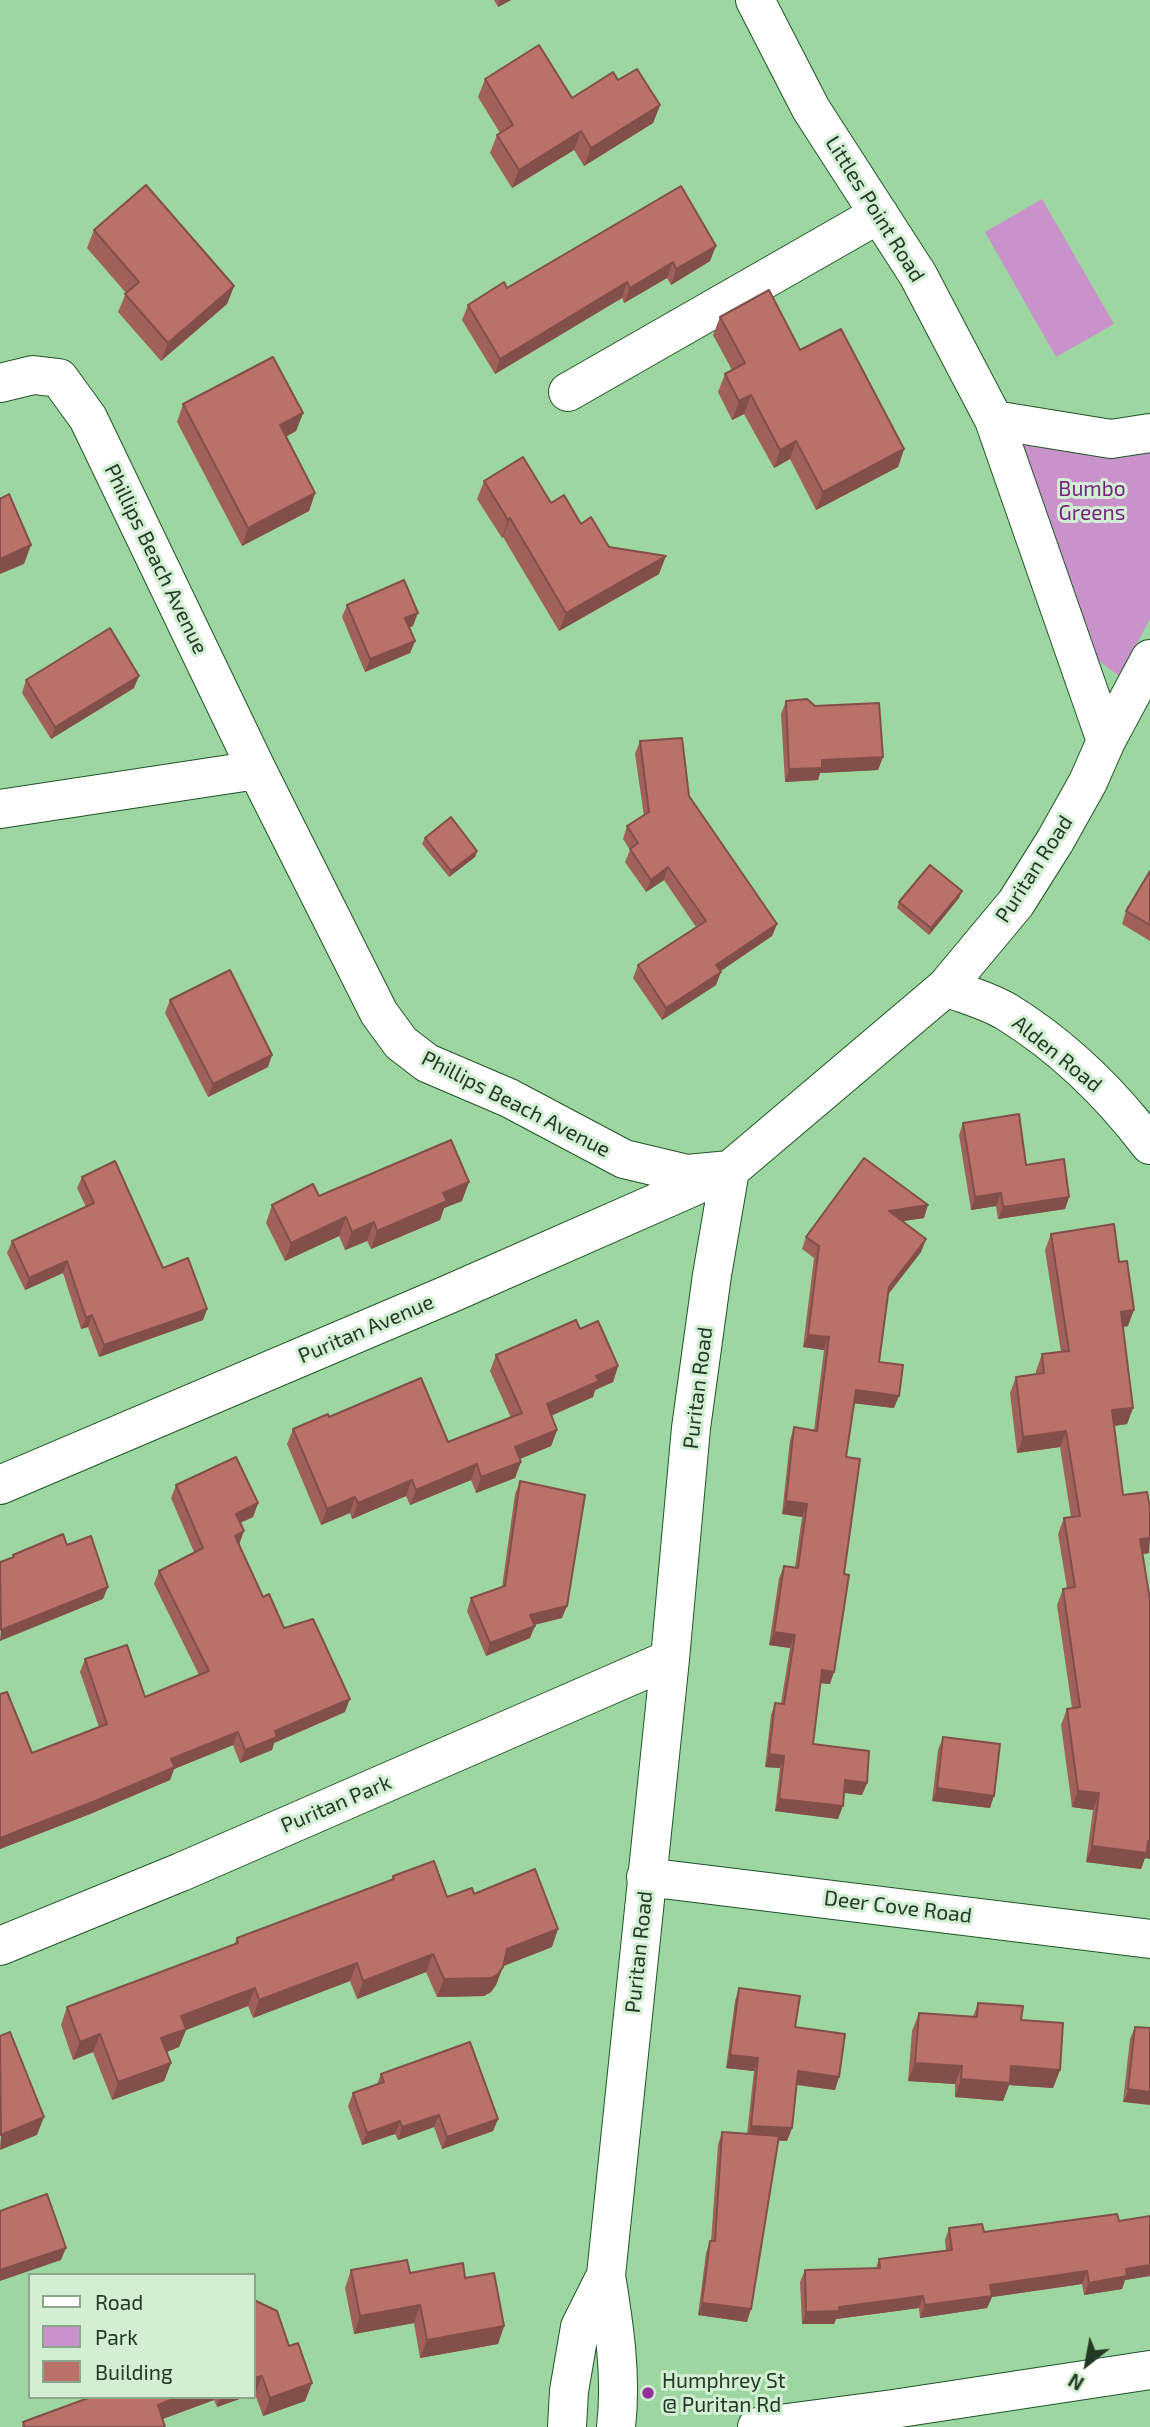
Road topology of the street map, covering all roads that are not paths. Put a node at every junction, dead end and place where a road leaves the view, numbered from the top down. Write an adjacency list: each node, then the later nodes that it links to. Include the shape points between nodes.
1 (755, 0): 2 (street, Littles Point Road, via 811,109)
2 (879, 214): 4 (street); 5 (street, Littles Point Road, via 918,275)
3 (16, 379): 9 (street, Phillips Beach Avenue, via 59,378 88,418)
4 (568, 392)
5 (993, 420): 6 (street, via 1111,439); 8 (street, Littles Point Road)
6 (1150, 433)
7 (1150, 659): 8 (street, Puritan Road)
8 (1106, 741): 11 (street, Puritan Road, via 1082,794 1016,903)
9 (257, 770): 10 (street); 13 (street, Phillips Beach Avenue, via 379,1013 401,1043 427,1063 509,1098 624,1158 687,1174)
10 (0, 808)
11 (946, 988): 12 (street, Alden Road, via 1005,1011 1059,1052 1121,1108); 13 (street, Puritan Road)
12 (1150, 1145)
13 (730, 1170): 14 (street, Puritan Avenue); 15 (street, Puritan Road, via 691,1428)
14 (0, 1485)
15 (670, 1660): 16 (street, Puritan Road); 18 (street, Puritan Park)
16 (646, 1877): 17 (street, Deer Cove Road); 19 (street, Puritan Road)
17 (1150, 1939)
18 (0, 1946)
19 (607, 2275): 22 (street, Puritan Road, via 580,2327); 23 (street, Puritan Road, via 619,2399)
20 (1150, 2370): 21 (street)
21 (896, 2418): 24 (street)
22 (567, 2427)
23 (616, 2427)
24 (757, 2427)

